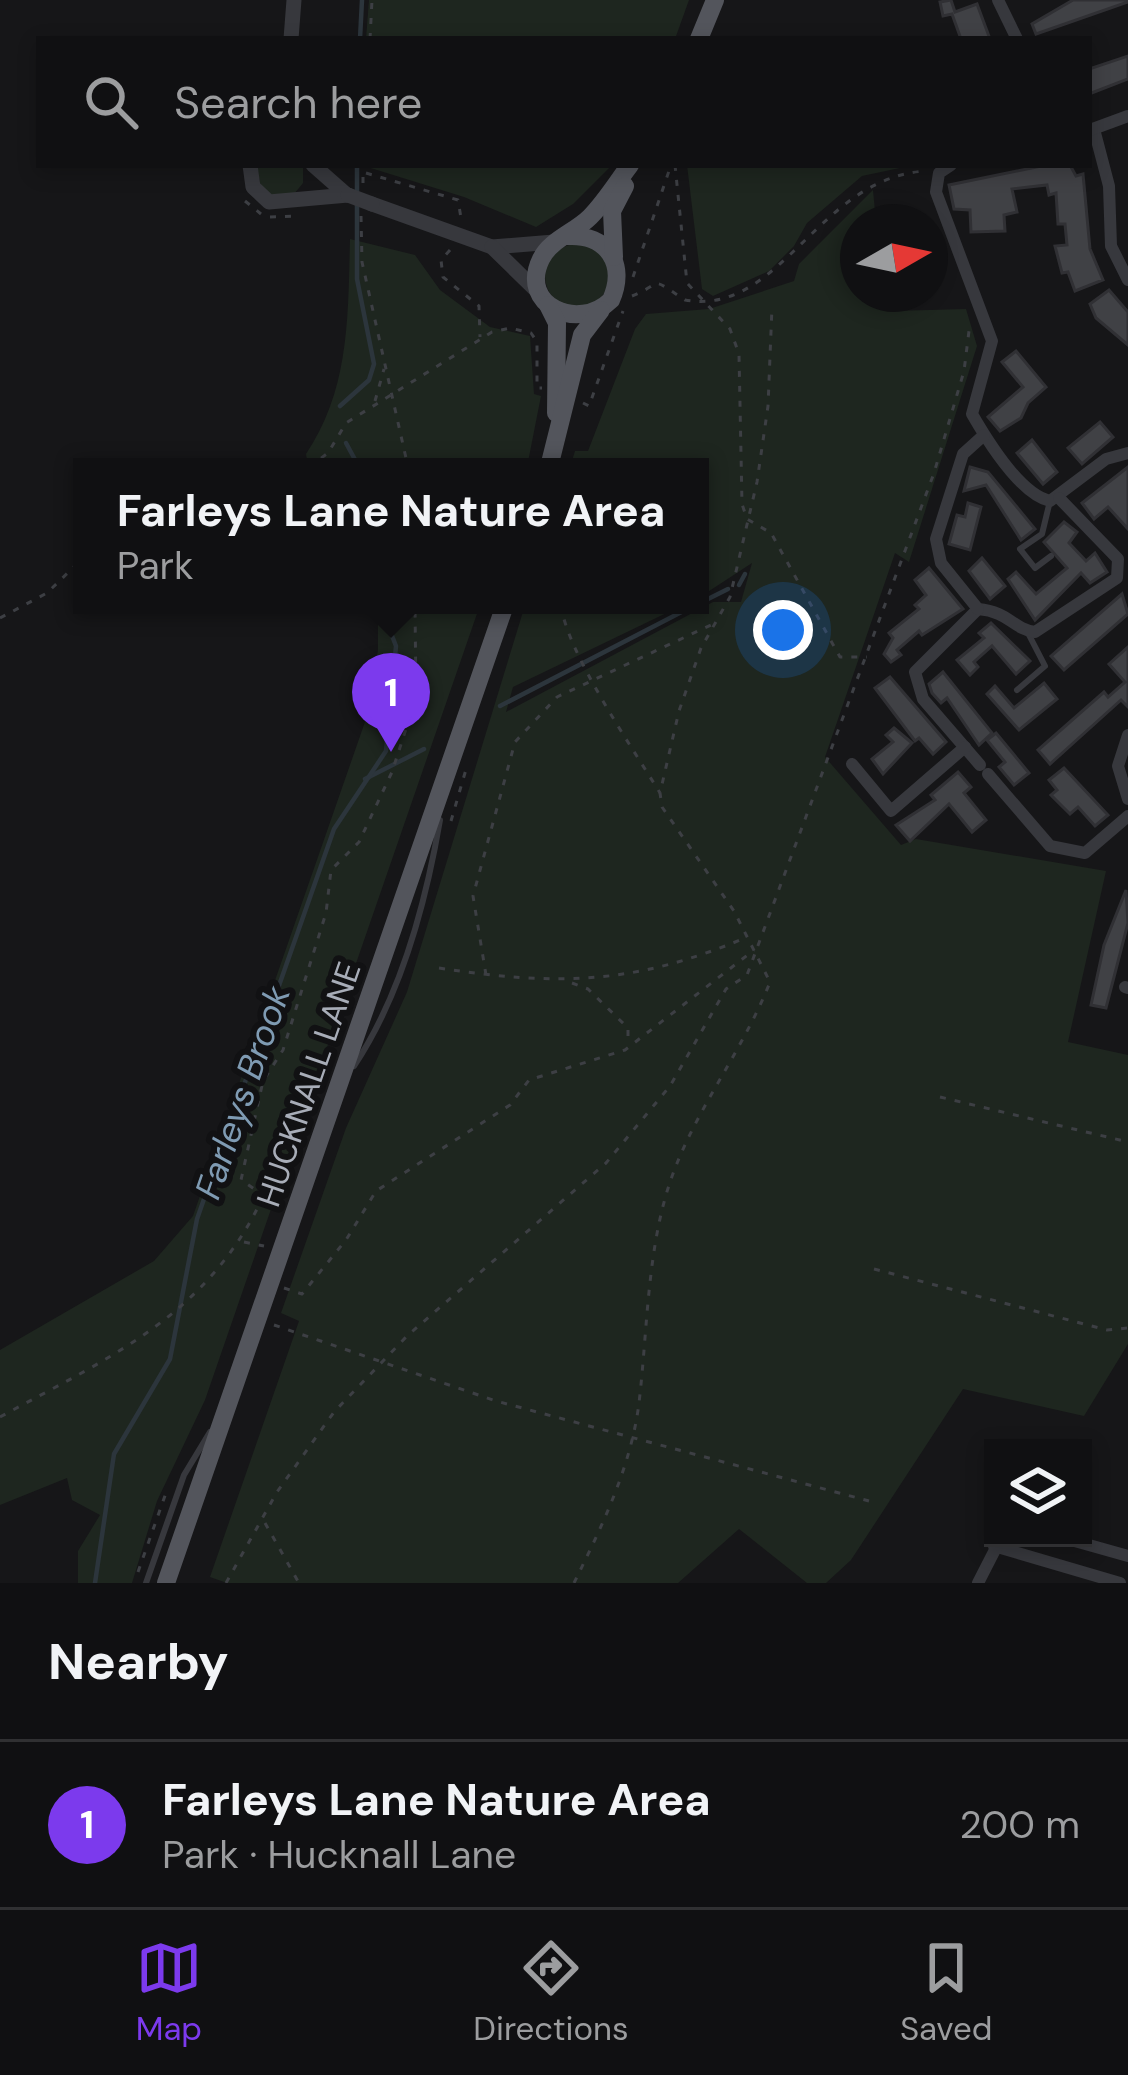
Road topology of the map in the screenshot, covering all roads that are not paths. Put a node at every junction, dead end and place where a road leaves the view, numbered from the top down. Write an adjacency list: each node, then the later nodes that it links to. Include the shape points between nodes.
1 (294, 0): 4 (street)
2 (715, 0): 5 (main road)
3 (998, 0): 6 (street)
4 (291, 36)
5 (700, 36)
6 (1016, 36)
7 (1128, 116): 8 (street)
8 (1092, 129): 20 (street, via 1109,186 1111,246)
9 (250, 168): 16 (street, via 253,187 269,202)
10 (313, 168): 16 (street)
11 (316, 168): 15 (street)
12 (630, 168): 17 (main road)
13 (631, 168): 19 (main road, via 612,211)
14 (945, 169): 24 (street, via 936,192 992,341 972,414)
15 (347, 195): 16 (street); 18 (street, bridge)
16 (300, 199)
17 (561, 239): 18 (street); 19 (main road, via 595,239); 21 (main road, via 538,266)
18 (492, 247): 21 (street)
19 (614, 258): 22 (main road, via 617,286)
20 (1128, 280)
21 (544, 299): 22 (main road, via 573,317); 23 (main road, via 556,323)
22 (601, 310): 23 (main road, via 582,334)
23 (556, 424): 26 (main road)
24 (984, 435): 27 (street, via 1034,494); 30 (street, via 963,454 936,539 941,562)
25 (1128, 453): 27 (street, via 1106,459)
26 (550, 458)
27 (1055, 500): 28 (lane, via 1042,534 1020,549 1035,568); 29 (street)
28 (1051, 556)
29 (1124, 568): 32 (street, via 1107,587)
30 (978, 609): 32 (street, via 1002,611); 35 (street, via 914,673 918,691)
31 (503, 614): 41 (main road, HUCKNALL LANE)
32 (1028, 631): 33 (lane, via 1046,666)
33 (1017, 689)
34 (1128, 735): 39 (street, via 1118,766)
35 (964, 747): 36 (street, via 891,811); 37 (street)
36 (851, 764)
37 (998, 786): 38 (street); 40 (street, via 1049,846 1085,853)
38 (986, 797)
39 (1128, 800)
40 (1128, 816)
41 (231, 1398): 47 (lane, via 184,1475); 48 (main road, HUCKNALL LANE)
42 (1126, 1537): 46 (street)
43 (1092, 1546): 46 (street)
44 (995, 1547): 49 (street)
45 (1012, 1547): 50 (street)
46 (1124, 1555)
47 (146, 1583)
48 (166, 1583)
49 (978, 1583)
50 (1120, 1583)

